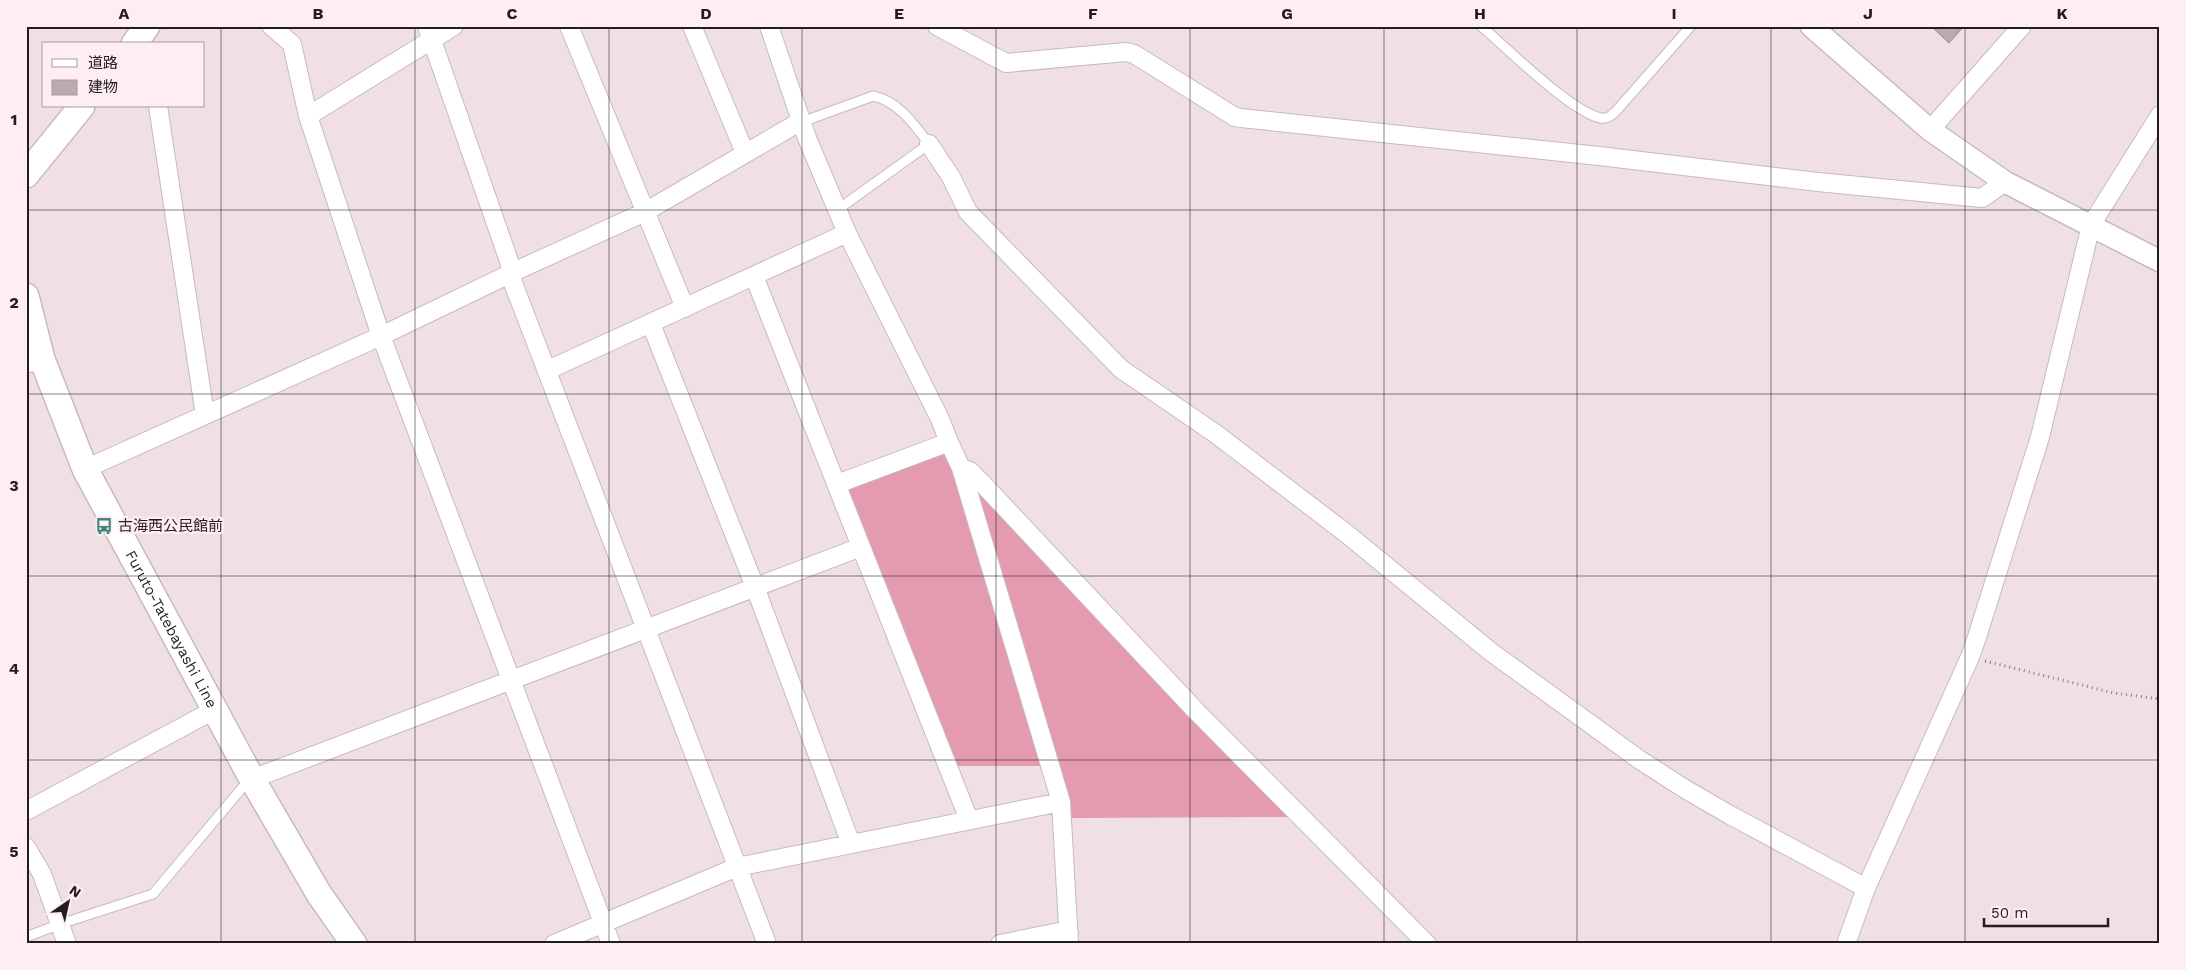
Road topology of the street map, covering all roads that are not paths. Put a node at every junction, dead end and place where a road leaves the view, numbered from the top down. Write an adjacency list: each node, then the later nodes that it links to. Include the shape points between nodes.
1 (147, 26): 13 (main road)
2 (271, 26): 17 (street, via 292,44)
3 (454, 26): 12 (street)
4 (569, 26): 25 (street)
5 (692, 26): 21 (street)
6 (769, 26): 18 (street)
7 (937, 26): 23 (street, via 1006,63 1126,52 1134,54 1241,118 1982,198)
8 (1481, 26): 9 (lane, via 1576,107 1602,118 1617,110)
9 (1691, 26)
10 (1811, 26): 19 (street)
11 (2022, 26): 19 (street)
12 (429, 33): 17 (street); 29 (street)
13 (135, 42)
14 (80, 108): 22 (main road)
15 (158, 108): 37 (street)
16 (2160, 115): 26 (street)
17 (308, 116): 34 (street)
18 (800, 120): 20 (lane, via 873,96 879,97 906,115); 21 (street); 24 (street)
19 (1930, 130): 23 (street)
20 (928, 144): 24 (lane); 54 (street, via 951,176 968,212 1121,369 1216,434 1378,559 1491,652 1640,760 1730,815)
21 (745, 153): 25 (street)
22 (26, 175)
23 (2005, 182): 26 (street)
24 (837, 208): 27 (street)
25 (645, 212): 29 (street); 32 (street)
26 (2091, 225): 28 (street); 54 (street, via 2040,437 1970,657)
27 (847, 233): 30 (street); 38 (street)
28 (2160, 261)
29 (511, 274): 34 (street); 36 (street)
30 (754, 276): 32 (street); 41 (street)
31 (26, 296): 35 (main road, Furuto-Tatebayashi Line)
32 (685, 308): 33 (street)
33 (651, 324): 36 (street); 43 (street)
34 (382, 336): 37 (street); 45 (street)
35 (34, 361): 40 (main road, Furuto-Tatebayashi Line)
36 (548, 370): 44 (street)
37 (205, 415): 40 (street)
38 (949, 442): 39 (street); 41 (street)
39 (962, 468): 48 (street); 65 (street, via 981,482 1196,711)
40 (85, 470): 46 (main road, Furuto-Tatebayashi Line)
41 (837, 484): 42 (street)
42 (861, 547): 43 (street); 50 (street)
43 (755, 587): 44 (street); 51 (street)
44 (645, 629): 45 (street); 53 (street)
45 (512, 680): 47 (street); 55 (street)
46 (214, 710): 47 (main road, Furuto-Tatebayashi Line); 49 (street)
47 (252, 779): 56 (lane, via 153,894); 60 (main road, Furuto-Tatebayashi Line, via 319,894)
48 (1061, 802): 50 (street); 58 (street)
49 (26, 811)
50 (969, 820): 51 (street)
51 (851, 844): 53 (street)
52 (26, 847): 56 (street, via 42,874)
53 (738, 867): 55 (street); 63 (street)
54 (1866, 888): 66 (street)
55 (603, 922): 61 (street); 62 (street)
56 (60, 924): 57 (lane); 59 (street)
57 (26, 937)
58 (1069, 938): 64 (street, via 1058,932)
59 (67, 944)
60 (354, 944)
61 (554, 944)
62 (611, 944)
63 (767, 944)
64 (1000, 944)
65 (1427, 944)
66 (1846, 944)

